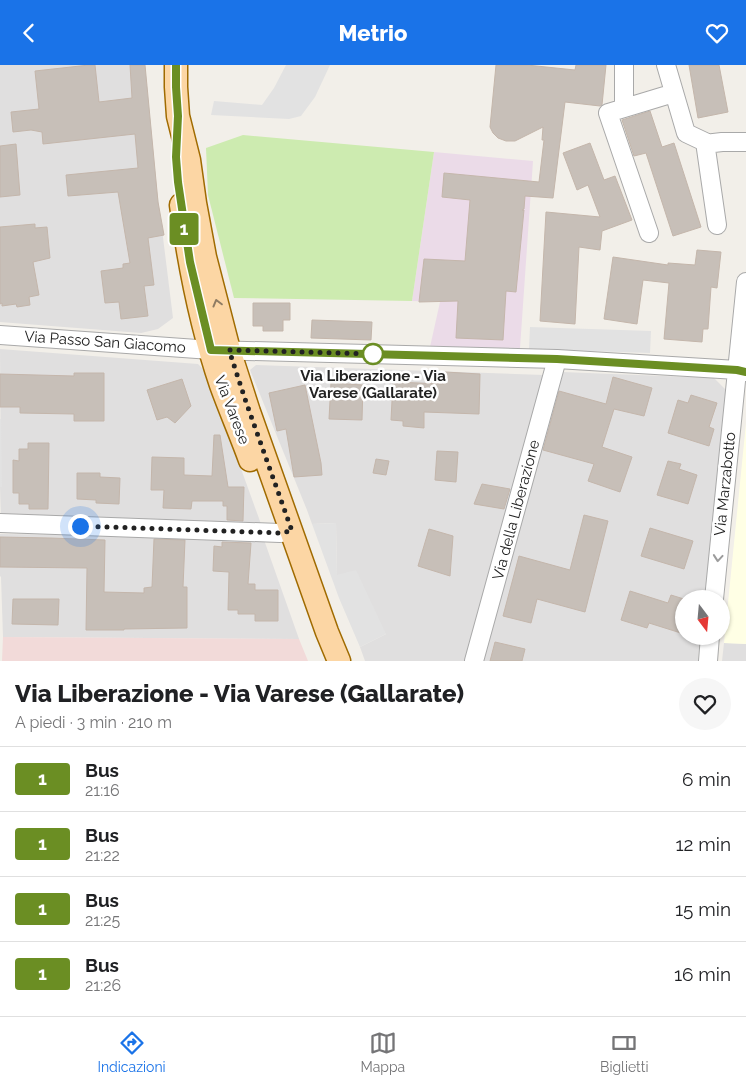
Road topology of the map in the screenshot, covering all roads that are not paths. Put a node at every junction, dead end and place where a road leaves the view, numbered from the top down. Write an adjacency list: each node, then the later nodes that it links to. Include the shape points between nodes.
1 (176, 65): 12 (main road, Via Varese, via 178,116 189,161)
2 (624, 65): 5 (street)
3 (666, 65): 4 (street)
4 (674, 93): 5 (street); 7 (street, via 686,133)
5 (624, 108): 9 (street, via 608,113)
6 (746, 142): 7 (street)
7 (706, 144): 8 (street)
8 (717, 225)
9 (649, 233)
10 (746, 282): 14 (street, Via Marzabotto)
11 (0, 335): 12 (street, Via Passo San Giacomo)
12 (220, 350): 13 (street); 16 (main road, Via Varese, via 244,399)
13 (557, 359): 14 (street); 20 (street, Via della Liberazione)
14 (742, 371): 17 (street, Via Marzabotto, one-way to 17)
15 (0, 523): 16 (street)
16 (286, 532): 19 (main road, Via Varese)
17 (715, 590)
18 (709, 645): 21 (street)
19 (339, 661)
20 (474, 661)
21 (708, 661)

